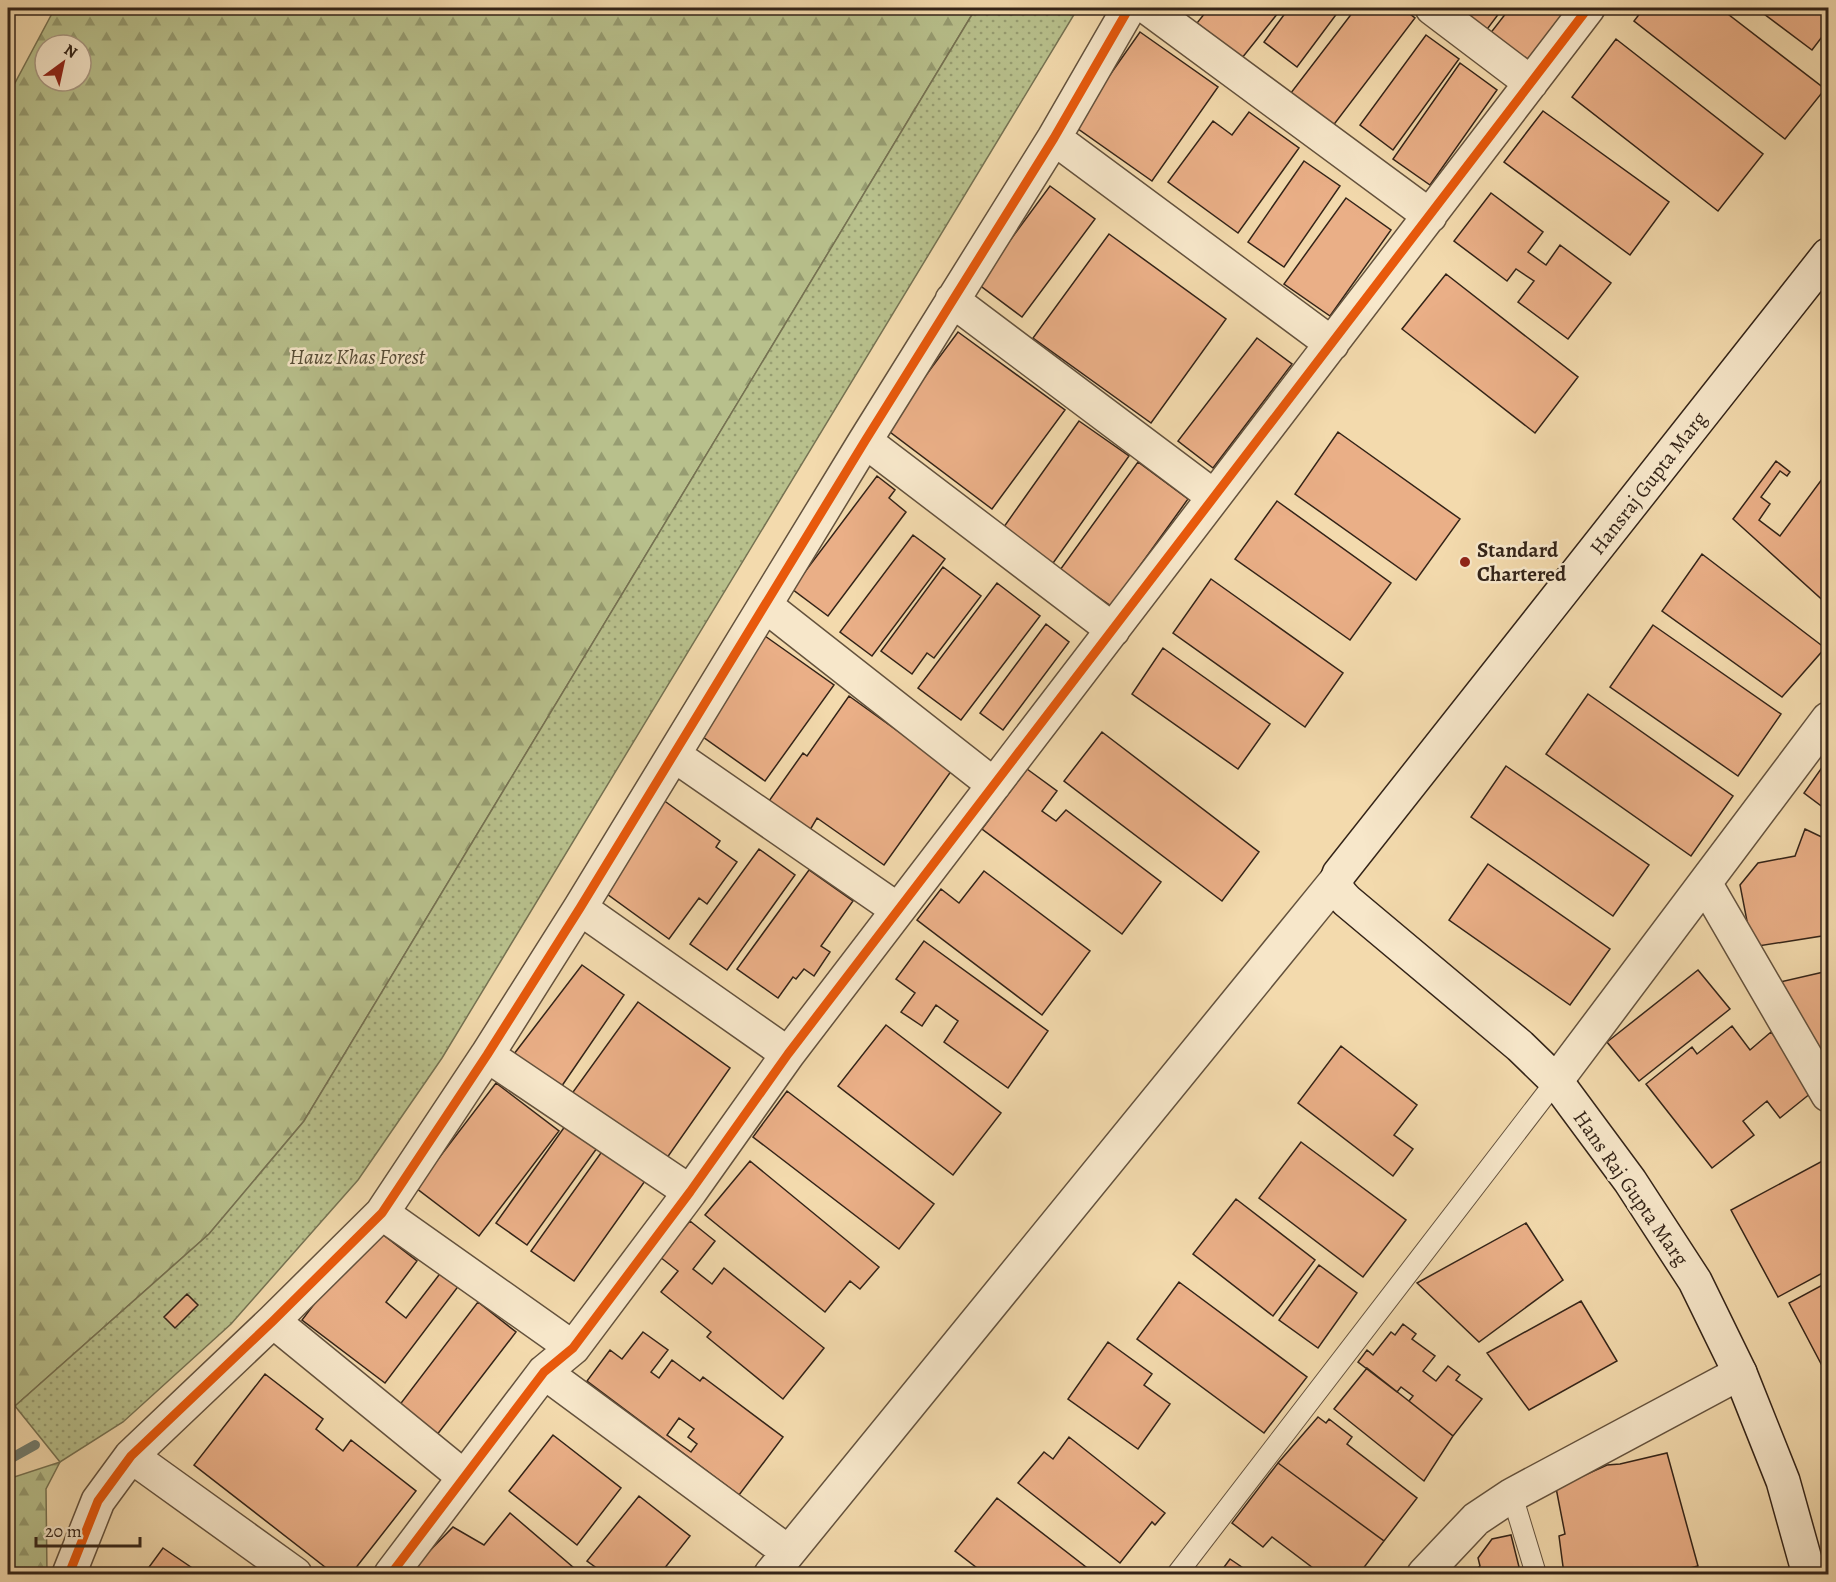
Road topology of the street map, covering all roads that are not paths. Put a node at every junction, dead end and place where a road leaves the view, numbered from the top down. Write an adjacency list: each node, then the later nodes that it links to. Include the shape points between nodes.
1 (1129, 8): 6 (street)
2 (1148, 8): 7 (street)
3 (1432, 8): 5 (street)
4 (1588, 8): 5 (street)
5 (1531, 83): 7 (street)
6 (1054, 138): 9 (street); 10 (street)
7 (1430, 216): 10 (street)
8 (1828, 255): 18 (street, Hansraj Gupta Marg)
9 (952, 300): 11 (street); 12 (street)
10 (1332, 344): 12 (street)
11 (865, 441): 13 (street); 14 (street)
12 (1213, 496): 14 (street)
13 (766, 606): 16 (street); 17 (street)
14 (1113, 630): 17 (street)
15 (1828, 719): 19 (street)
16 (674, 755): 20 (street); 21 (street)
17 (994, 784): 21 (street)
18 (1335, 882): 24 (street, Hans Raj Gupta Marg, via 1347,901 1520,1046); 35 (street, Hansraj Gupta Marg)
19 (1705, 883): 24 (street); 25 (street)
20 (580, 908): 22 (street); 23 (street)
21 (898, 910): 22 (street)
22 (788, 1054): 26 (street)
23 (487, 1055): 26 (street); 27 (street)
24 (1556, 1081): 31 (street, Hans Raj Gupta Marg, via 1630,1181 1695,1281); 39 (lane)
25 (1828, 1095)
26 (690, 1192): 29 (street)
27 (382, 1213): 28 (street); 29 (street)
28 (273, 1321): 32 (street); 33 (street)
29 (573, 1348): 30 (street)
30 (544, 1372): 33 (street); 35 (street)
31 (1740, 1373): 34 (street); 42 (street, Hans Raj Gupta Marg, via 1783,1481)
32 (131, 1456): 36 (street, via 98,1501); 37 (street)
33 (464, 1477): 38 (street)
34 (1512, 1495): 40 (street, via 1476,1519); 41 (lane)
35 (780, 1563)
36 (69, 1575)
37 (295, 1575)
38 (391, 1575)
39 (1177, 1575)
40 (1424, 1575)
41 (1536, 1575)
42 (1809, 1575)

